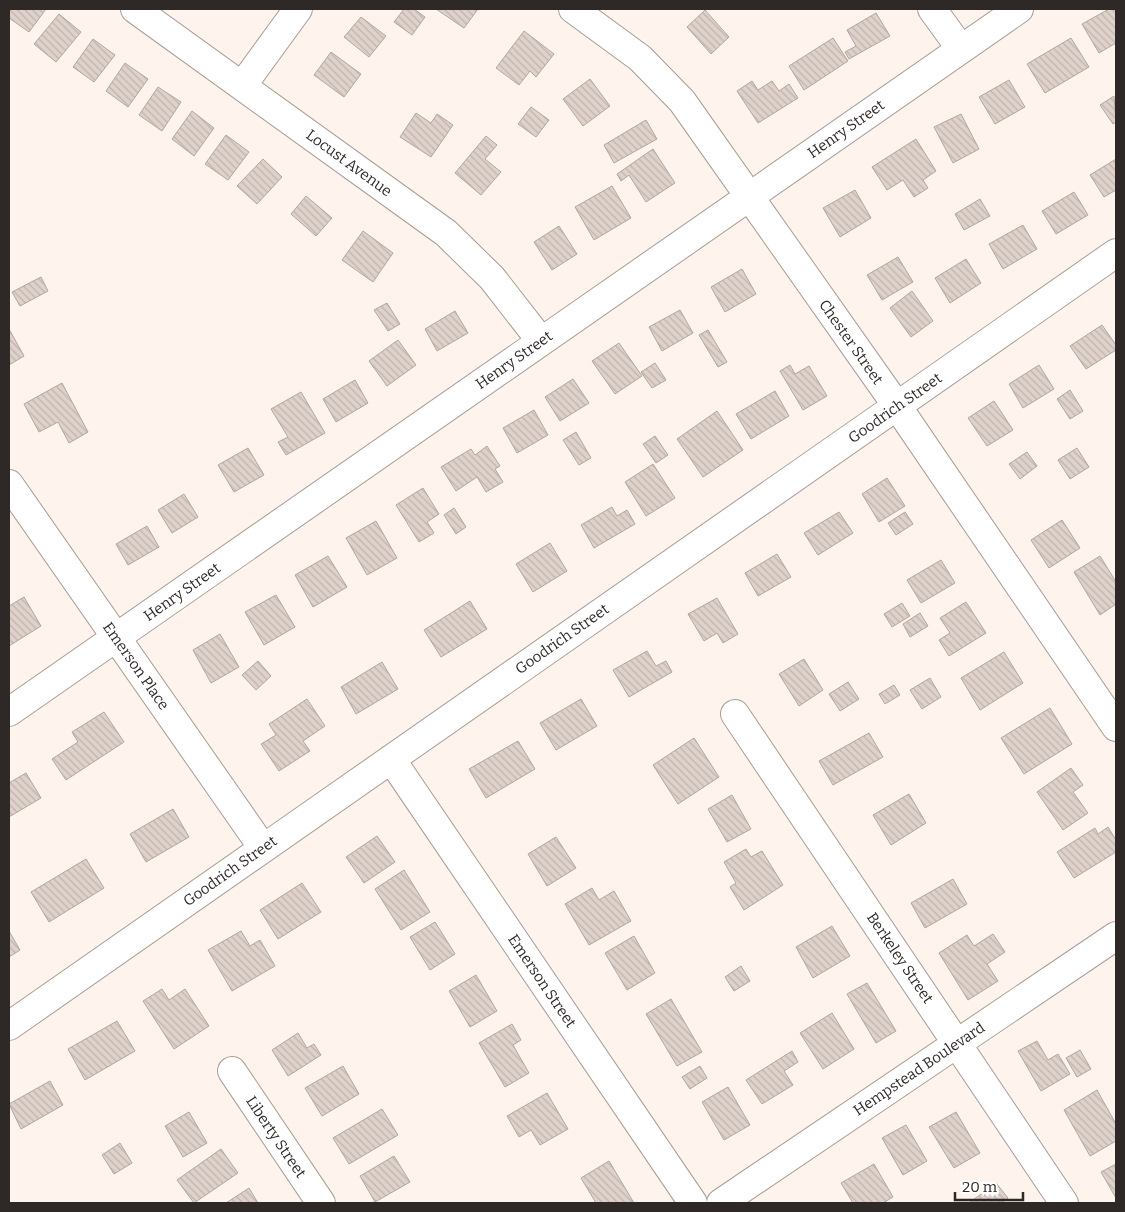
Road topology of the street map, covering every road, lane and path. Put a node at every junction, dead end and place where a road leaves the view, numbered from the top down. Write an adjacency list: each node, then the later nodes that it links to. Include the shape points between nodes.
1 (135, 9): 7 (street, Locust Avenue)
2 (298, 9): 7 (street)
3 (573, 9): 8 (street, Chester Street, via 640,58 682,101)
4 (932, 9): 6 (street)
5 (1019, 9): 6 (street, Henry Street)
6 (960, 49): 8 (street, Henry Street)
7 (242, 86): 10 (street, Locust Avenue, via 446,234 492,278)
8 (749, 196): 10 (street, Henry Street); 11 (street, Chester Street)
9 (1116, 253): 11 (street, Goodrich Street)
10 (541, 341): 13 (street, Henry Street)
11 (897, 406): 16 (street, Chester Street); 17 (street, Goodrich Street)
12 (9, 484): 13 (street, Emerson Place)
13 (117, 638): 14 (street, Henry Street); 18 (street, Emerson Place)
14 (9, 712)
15 (735, 714): 21 (street, Berkeley Street)
16 (1116, 727)
17 (391, 759): 18 (street, Goodrich Street); 24 (street, Emerson Street)
18 (264, 848): 20 (street, Goodrich Street)
19 (1116, 936): 21 (street, Hempstead Boulevard)
20 (9, 1026)
21 (958, 1043): 25 (street, Hempstead Boulevard); 26 (street, Berkeley Street)
22 (232, 1072): 23 (street, Liberty Street)
23 (321, 1203)
24 (693, 1203)
25 (721, 1203)
26 (1064, 1203)

